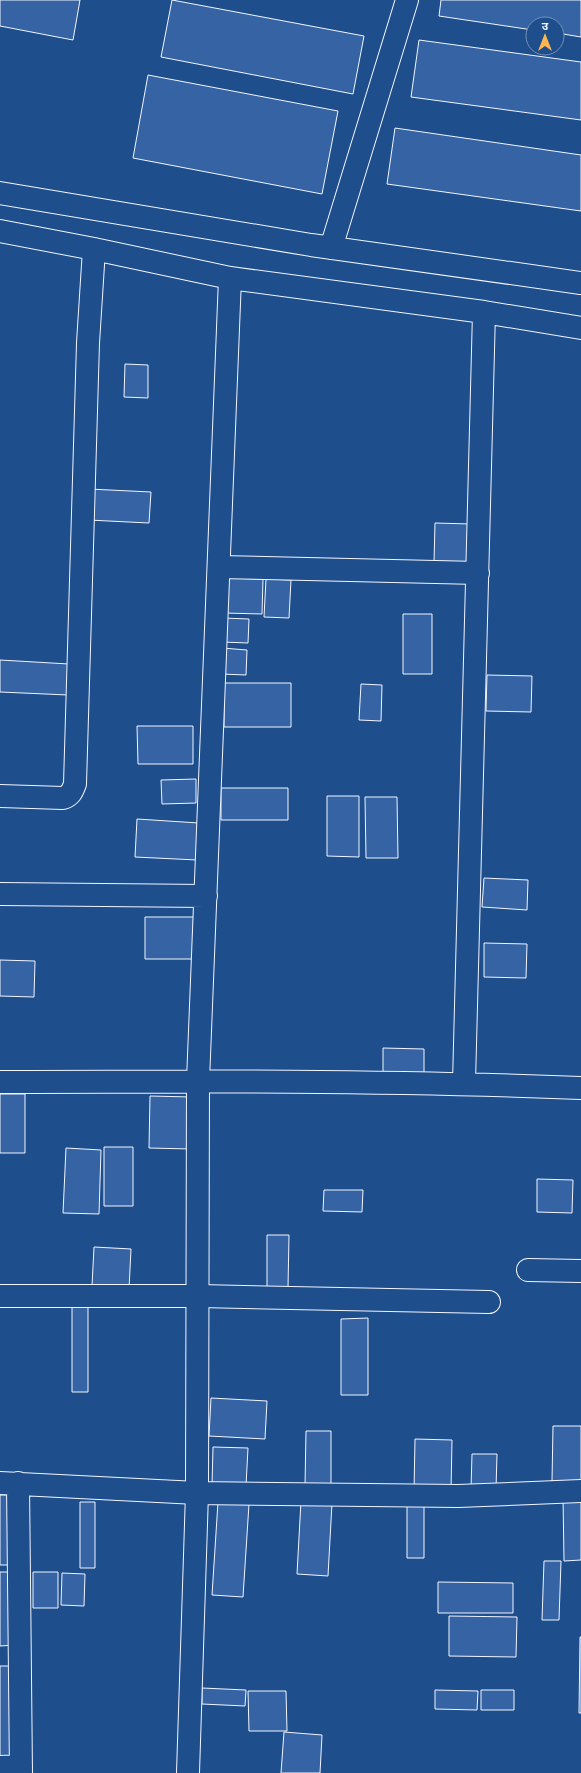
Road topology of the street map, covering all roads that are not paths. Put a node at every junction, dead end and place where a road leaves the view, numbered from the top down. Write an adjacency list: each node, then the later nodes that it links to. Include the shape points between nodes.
1 (407, 0): 4 (street)
2 (0, 193): 4 (street)
3 (0, 231): 5 (street)
4 (331, 248): 7 (street)
5 (94, 249): 6 (street); 12 (street, via 87,351 75,784 72,792 63,798)
6 (230, 278): 8 (street); 10 (street)
7 (581, 283)
8 (484, 312): 9 (street); 11 (street)
9 (581, 328)
10 (218, 567): 11 (street); 14 (street)
11 (478, 572): 17 (street)
12 (0, 796)
13 (0, 894): 14 (street)
14 (206, 896): 15 (street)
15 (198, 1081): 16 (street); 17 (street); 22 (street)
16 (0, 1082)
17 (464, 1083): 18 (street)
18 (581, 1088)
19 (528, 1270): 20 (street)
20 (581, 1271)
21 (0, 1296): 22 (street)
22 (199, 1296): 23 (street); 26 (street)
23 (489, 1302)
24 (9, 1483): 26 (street); 27 (street)
25 (581, 1491): 26 (street, via 458,1496)
26 (197, 1493): 28 (street)
27 (14, 1769)
28 (189, 1773)

